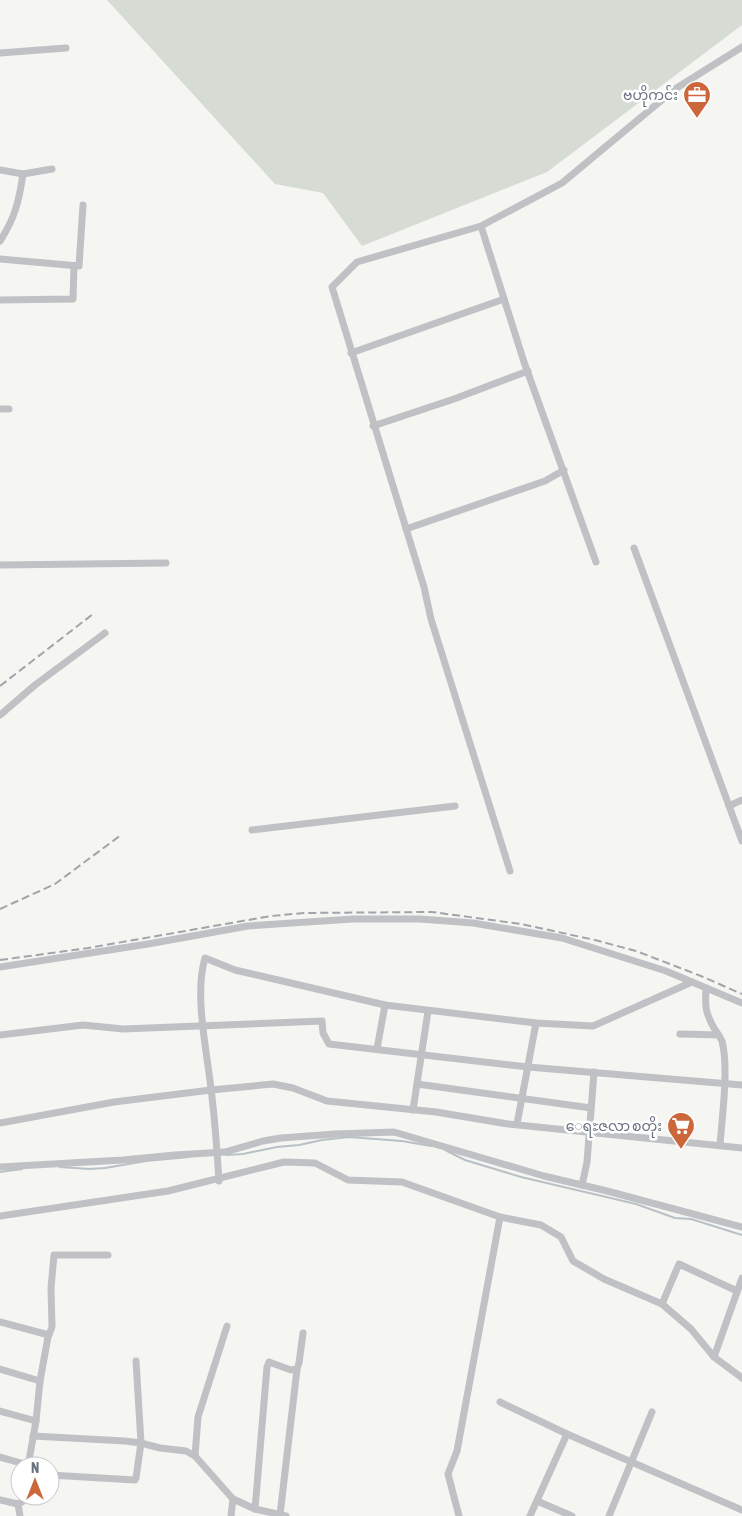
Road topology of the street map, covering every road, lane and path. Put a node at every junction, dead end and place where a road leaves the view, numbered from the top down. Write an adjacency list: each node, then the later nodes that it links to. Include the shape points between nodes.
1 (742, 47): 8 (street, via 675,90 562,182)
2 (66, 48): 3 (street)
3 (0, 53)
4 (52, 169): 6 (street)
5 (0, 170): 6 (street)
6 (23, 174): 9 (street, via 11,224)
7 (83, 205): 11 (street, via 79,266)
8 (481, 226): 12 (street); 14 (street, via 357,262 332,287)
9 (0, 241)
10 (0, 259): 11 (street)
11 (74, 266): 13 (street, via 73,299)
12 (504, 299): 14 (street); 15 (street)
13 (0, 300)
14 (351, 353): 18 (street)
15 (528, 371): 18 (street); 19 (street)
16 (0, 409): 17 (street)
17 (9, 409)
18 (373, 426): 20 (street)
19 (564, 470): 20 (street, via 544,481); 22 (street)
20 (406, 529): 32 (street)
21 (634, 548): 29 (street)
22 (596, 562)
23 (166, 563): 24 (street)
24 (0, 566)
25 (105, 633): 26 (street)
26 (0, 715)
27 (742, 800): 29 (street)
28 (456, 806): 30 (street)
29 (729, 806): 31 (street)
30 (252, 830)
31 (742, 841)
32 (510, 871)
33 (0, 967): 34 (street, via 248,926 353,919 420,919 473,923 562,938 666,970)
34 (692, 982): 35 (street); 39 (street, via 593,1026)
35 (706, 988): 36 (street); 43 (street, via 706,1015)
36 (742, 1004)
37 (385, 1005): 38 (street); 40 (street, via 235,970 205,958); 44 (street)
38 (428, 1010): 39 (street); 45 (street)
39 (536, 1023): 46 (street)
40 (202, 1026): 42 (street, via 123,1029 83,1025); 44 (street, via 322,1021 323,1033 329,1044); 51 (street)
41 (680, 1034): 43 (street)
42 (0, 1035)
43 (718, 1035): 48 (street, via 724,1053)
44 (377, 1049): 45 (street)
45 (422, 1054): 46 (street); 49 (street)
46 (528, 1067): 47 (street); 52 (street)
47 (594, 1072): 48 (street); 53 (street)
48 (724, 1082): 50 (street); 58 (street)
49 (417, 1084): 52 (street); 54 (street)
50 (742, 1085)
51 (212, 1090): 54 (street, via 274,1084 327,1101); 55 (street, via 114,1102); 60 (street)
52 (522, 1098): 53 (street); 56 (street)
53 (591, 1108): 57 (street)
54 (413, 1110): 56 (street)
55 (0, 1123)
56 (517, 1124): 57 (street)
57 (589, 1132): 58 (street); 63 (street)
58 (720, 1145): 59 (street)
59 (742, 1148)
60 (217, 1152): 61 (street); 62 (street); 63 (street, via 281,1138 394,1132)
61 (0, 1167)
62 (219, 1180): 64 (street, via 168,1191); 65 (street, via 284,1162 315,1163 348,1180 402,1182)
63 (582, 1185): 66 (street)
64 (0, 1216)
65 (500, 1217): 70 (street, via 541,1225 561,1237 573,1261 604,1279); 98 (street, via 457,1451 448,1474)
66 (742, 1227)
67 (108, 1255): 74 (street, via 54,1256)
68 (742, 1278): 69 (street)
69 (737, 1290): 70 (street, via 680,1264); 75 (street)
70 (662, 1304): 75 (street, via 691,1329)
71 (0, 1322): 74 (street)
72 (227, 1326): 89 (street, via 198,1417)
73 (303, 1333): 78 (street, via 300,1363)
74 (49, 1335): 80 (street)
75 (714, 1357): 79 (street)
76 (136, 1361): 87 (street)
77 (0, 1369): 80 (street)
78 (296, 1369): 94 (street, via 269,1362 267,1367); 96 (street)
79 (742, 1378)
80 (40, 1381): 84 (street)
81 (500, 1402): 85 (street)
82 (0, 1411): 84 (street)
83 (652, 1412): 90 (street)
84 (36, 1421): 86 (street)
85 (567, 1434): 90 (street); 93 (street)
86 (33, 1436): 87 (street); 88 (street)
87 (141, 1443): 89 (street, via 186,1451); 91 (street, via 135,1480)
88 (30, 1456)
89 (195, 1456): 92 (street)
90 (633, 1462): 95 (street); 101 (street)
91 (60, 1476)
92 (233, 1499): 94 (street); 97 (street)
93 (537, 1501): 99 (street); 100 (street)
94 (255, 1509): 96 (street)
95 (742, 1510)
96 (283, 1515)
97 (232, 1516)
98 (459, 1516)
99 (530, 1516)
100 (572, 1516)
101 (609, 1516)

